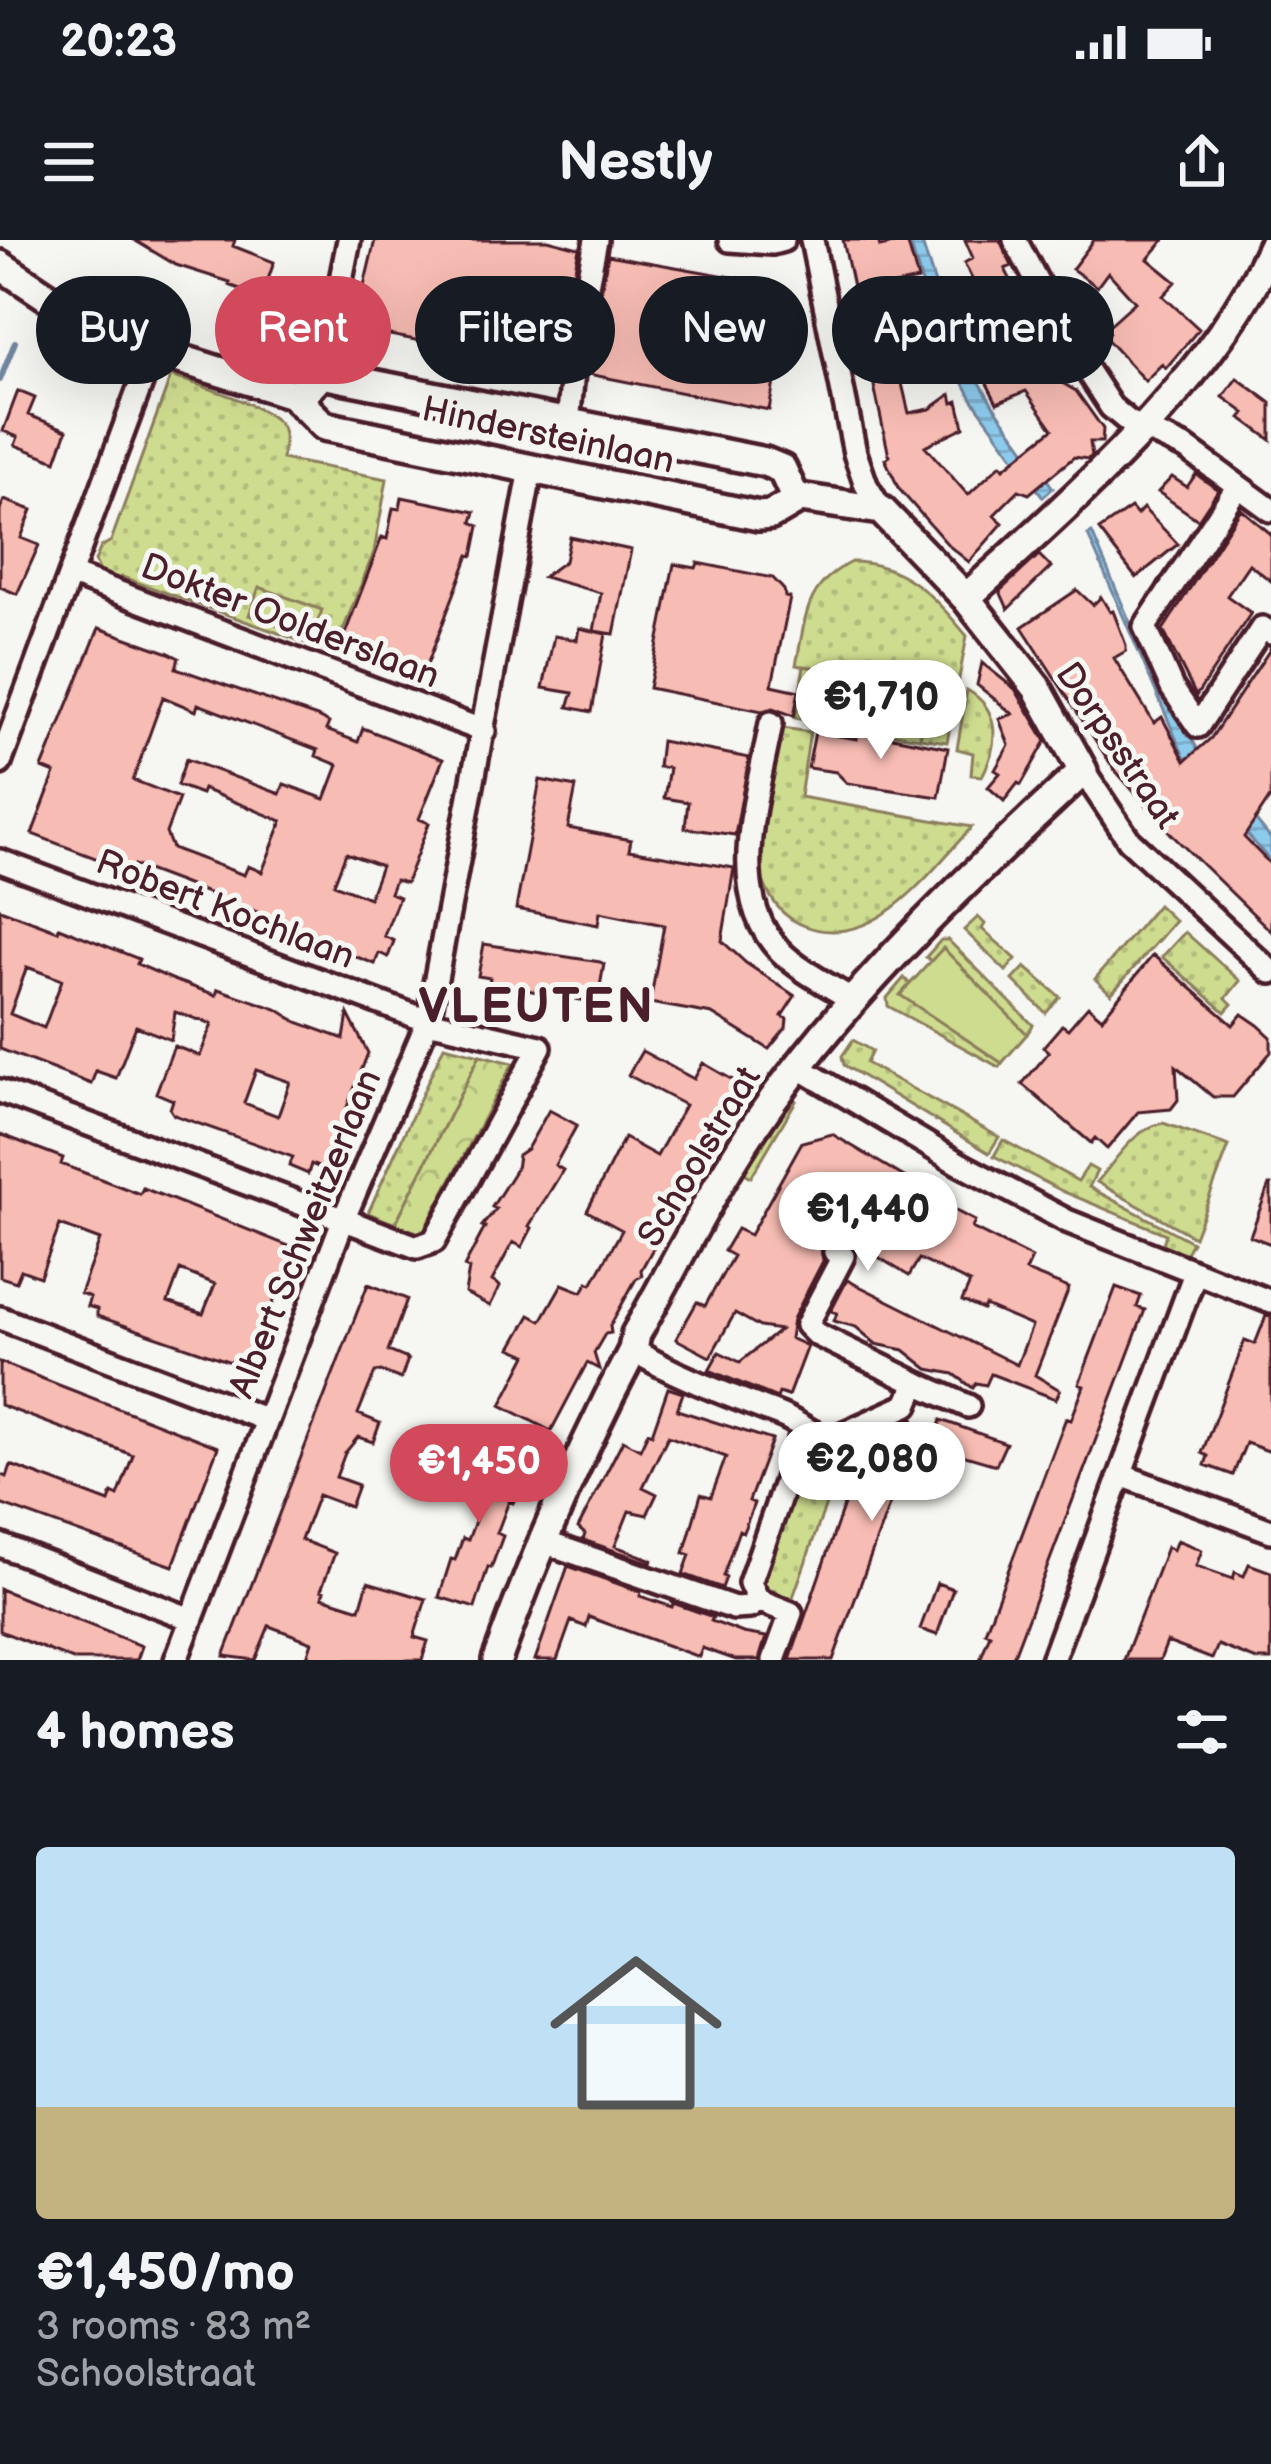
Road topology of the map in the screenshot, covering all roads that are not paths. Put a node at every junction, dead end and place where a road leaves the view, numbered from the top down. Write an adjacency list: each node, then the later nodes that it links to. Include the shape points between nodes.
1 (349, 240): 9 (street)
2 (596, 240): 10 (street)
3 (730, 240): 4 (street)
4 (783, 240)
5 (812, 240): 23 (street, via 855,453)
6 (1015, 240): 19 (street, via 1111,407)
7 (1269, 260): 19 (street, via 1236,316)
8 (0, 265): 11 (street, Hindersteinlaan)
9 (342, 276)
10 (589, 276)
11 (36, 289)
12 (191, 363): 17 (street, Hindersteinlaan)
13 (141, 384): 25 (street)
14 (313, 384): 17 (street)
15 (372, 384): 18 (street, Hindersteinlaan)
16 (572, 384): 18 (street)
17 (292, 394): 20 (street, Hindersteinlaan, via 324,426)
18 (568, 423): 22 (street, Hindersteinlaan, via 776,465)
19 (1144, 426): 21 (street); 26 (street)
20 (531, 469): 22 (street, Hindersteinlaan, via 759,516); 29 (street, Albert Schweitzerlaan)
21 (1238, 486): 24 (street); 27 (street, via 1145,627 1198,726 1262,628)
22 (800, 499): 23 (street, Hindersteinlaan)
23 (881, 510): 26 (street)
24 (1271, 510)
25 (72, 574): 29 (street, Dokter Oolderslaan); 30 (street)
26 (966, 598): 31 (street, Dorpsstraat, via 1037,688)
27 (1271, 633)
28 (771, 723): 34 (street, via 749,850 751,893 780,951)
29 (484, 731): 35 (street, Albert Schweitzerlaan)
30 (0, 763)
31 (1083, 771): 33 (street, Dorpsstraat, via 1129,840); 34 (street, Schoolstraat)
32 (0, 862): 35 (street, Robert Kochlaan)
33 (1271, 972)
34 (851, 999): 36 (street, Schoolstraat)
35 (428, 1021): 38 (street, Albert Schweitzerlaan); 38 (street, Robert Kochlaan, via 540,1047 434,1241 417,1246)
36 (797, 1067): 40 (street, via 1066,1221); 43 (street, Schoolstraat, via 738,1153)
37 (0, 1091): 38 (street)
38 (344, 1218): 46 (street, Albert Schweitzerlaan)
39 (835, 1252): 44 (street, via 843,1256 807,1324)
40 (1195, 1273): 41 (street); 48 (street)
41 (1271, 1302)
42 (0, 1318): 46 (street)
43 (632, 1350): 47 (street); 50 (street, Schoolstraat)
44 (916, 1383): 45 (street); 47 (street, via 907,1405 829,1440)
45 (968, 1406)
46 (267, 1420): 53 (street, Albert Schweitzerlaan)
47 (803, 1431): 52 (street, via 750,1582)
48 (1121, 1475): 49 (street); 57 (street)
49 (1271, 1531)
50 (541, 1540): 52 (street, via 734,1608); 55 (street, Schoolstraat)
51 (0, 1545): 53 (street)
52 (758, 1600): 56 (street, via 791,1613)
53 (191, 1619): 54 (street, Albert Schweitzerlaan)
54 (176, 1660)
55 (497, 1660)
56 (774, 1660)
57 (1052, 1660)

